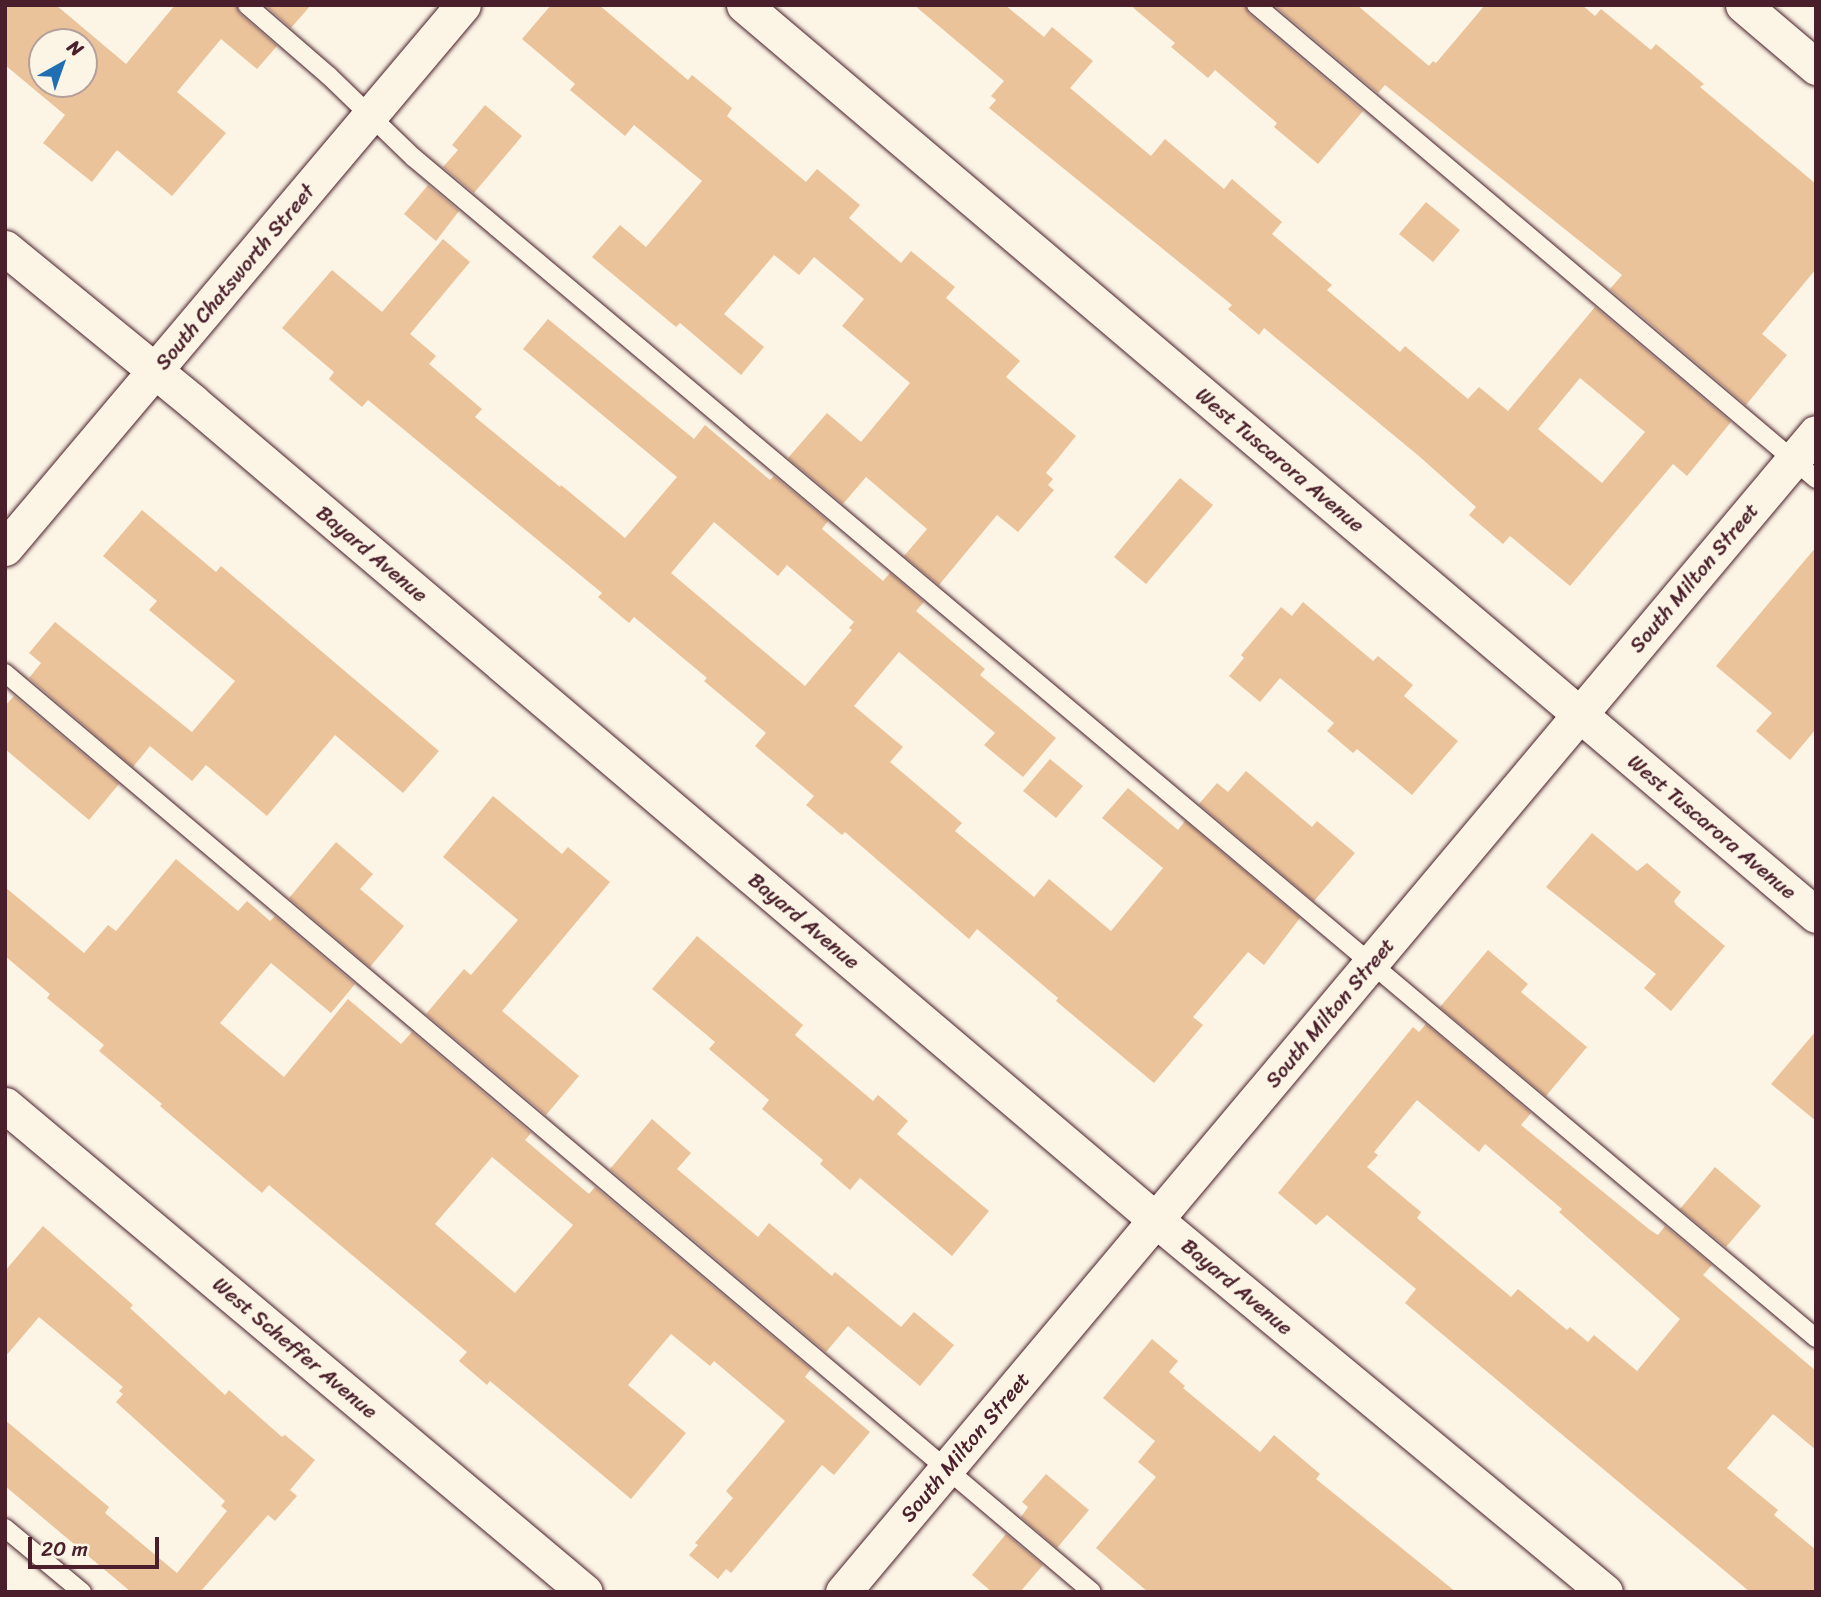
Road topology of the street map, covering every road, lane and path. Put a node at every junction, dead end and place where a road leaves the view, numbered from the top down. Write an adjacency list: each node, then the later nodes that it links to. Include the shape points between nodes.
1 (247, 5): 7 (lane)
2 (463, 5): 7 (street, South Chatsworth Street)
3 (744, 5): 14 (street, West Tuscarora Avenue)
4 (1256, 5): 11 (lane)
5 (1743, 5): 6 (street)
6 (1816, 67)
7 (372, 116): 9 (street, South Chatsworth Street); 16 (lane, via 413,157)
8 (5, 248): 9 (street, Bayard Avenue)
9 (154, 371): 12 (street, South Chatsworth Street); 18 (street, Bayard Avenue)
10 (1816, 433): 11 (street, South Milton Street)
11 (1805, 470): 14 (street, South Milton Street)
12 (5, 548)
13 (5, 673): 20 (lane)
14 (1579, 715): 15 (street, West Tuscarora Avenue); 16 (street, South Milton Street)
15 (1816, 915)
16 (1371, 964): 18 (street, South Milton Street); 19 (lane)
17 (5, 1105): 23 (street, West Scheffer Avenue)
18 (1156, 1220): 20 (street, South Milton Street); 26 (street, Bayard Avenue)
19 (1816, 1338)
20 (945, 1470): 24 (street, South Milton Street); 25 (lane)
21 (5, 1528): 22 (lane)
22 (82, 1592)
23 (585, 1592)
24 (843, 1592)
25 (1092, 1592)
26 (1605, 1592)

